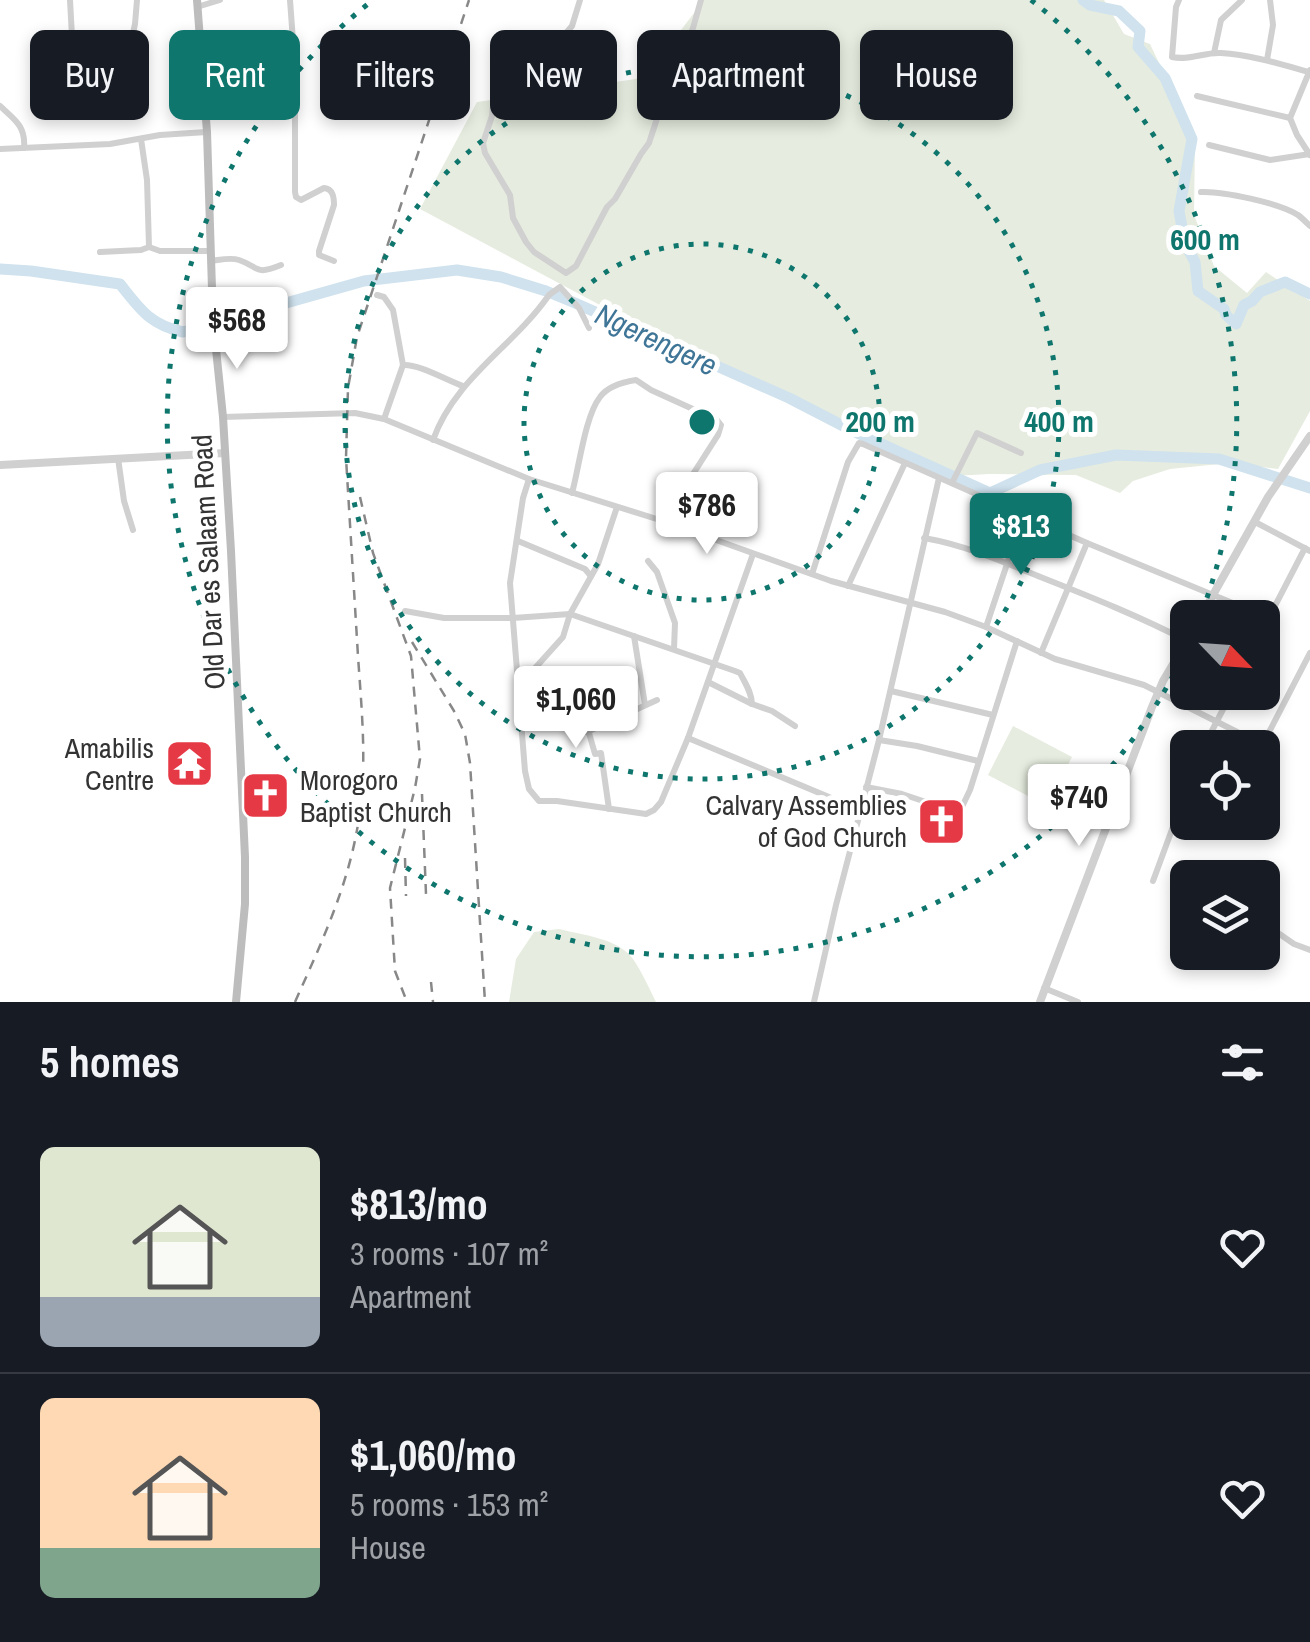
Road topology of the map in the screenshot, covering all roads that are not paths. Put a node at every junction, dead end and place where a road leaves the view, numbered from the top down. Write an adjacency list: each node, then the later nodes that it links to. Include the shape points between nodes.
1 (70, 0): 11 (street)
2 (137, 0): 12 (street)
3 (220, 0): 10 (street)
4 (290, 0): 30 (street, via 295,192 301,200 324,188 331,192 334,205 319,250)
5 (580, 0): 32 (street, via 566,33 533,46 499,84 483,143 526,242)
6 (701, 0): 32 (street, via 650,143)
7 (1179, 0): 13 (street, via 1172,57)
8 (1242, 0): 13 (street, via 1221,20)
9 (1270, 0): 14 (street)
10 (197, 3): 19 (main road, Old Dar es Salaam Road)
11 (72, 30)
12 (134, 30)
13 (1214, 52): 14 (street)
14 (1267, 60): 15 (street)
15 (1309, 70): 18 (street)
16 (1197, 96): 18 (street)
17 (0, 106): 22 (street, via 22,128)
18 (1290, 118): 24 (street)
19 (207, 132): 20 (street); 29 (main road, Old Dar es Salaam Road)
20 (141, 139): 22 (street); 27 (street)
21 (1210, 145): 24 (street, via 1270,160)
22 (24, 148): 23 (street)
23 (0, 149)
24 (1310, 154)
25 (1200, 192): 26 (street, via 1276,206)
26 (1310, 226)
27 (148, 247): 28 (street); 29 (street)
28 (100, 252)
29 (211, 256): 31 (street, via 260,270); 38 (main road, Old Dar es Salaam Road)
30 (334, 262)
31 (282, 265)
32 (570, 272): 33 (street)
33 (560, 287): 35 (street); 37 (street)
34 (377, 295): 36 (street, via 393,310)
35 (589, 328)
36 (403, 364): 37 (street); 39 (street)
37 (463, 386): 41 (street)
38 (223, 417): 39 (street, via 355,412); 42 (main road, Old Dar es Salaam Road)
39 (384, 420): 41 (street)
40 (1310, 436): 54 (street)
41 (433, 440): 48 (street)
42 (225, 453): 44 (street); 112 (main road, Old Dar es Salaam Road, via 245,857)
43 (1021, 453): 49 (street, via 977,433)
44 (118, 458): 46 (street); 55 (street)
45 (905, 463): 47 (street); 63 (street, via 863,444 856,447); 65 (street)
46 (0, 464)
47 (938, 478): 49 (street); 56 (street)
48 (528, 479): 50 (street); 57 (street)
49 (952, 484): 52 (street)
50 (572, 493): 51 (street); 53 (street, via 598,400 636,380 721,426)
51 (617, 507): 53 (street); 64 (street)
52 (1027, 514): 58 (street); 62 (street)
53 (662, 521): 60 (street)
54 (1254, 522): 59 (street); 67 (street)
55 (133, 530)
56 (924, 538): 62 (street); 71 (street)
57 (518, 541): 64 (street); 74 (street, via 510,583)
58 (1087, 542): 66 (street); 67 (street)
59 (1307, 550): 70 (street)
60 (754, 554): 63 (street); 82 (street)
61 (648, 561): 79 (street, via 675,623)
62 (1006, 564): 66 (street); 75 (street)
63 (812, 574): 65 (street)
64 (590, 575): 73 (street)
65 (848, 586): 71 (street)
66 (1068, 588): 76 (street); 81 (street)
67 (1212, 596): 68 (street); 69 (street)
68 (1210, 600)
69 (1222, 600)
70 (1279, 600)
71 (910, 602): 75 (street); 87 (street)
72 (405, 610): 74 (street, via 444,618)
73 (570, 614): 74 (street); 77 (street); 88 (street, via 563,637)
74 (513, 618): 88 (street)
75 (986, 627): 78 (street)
76 (1170, 633)
77 (634, 634): 79 (street); 92 (street)
78 (1016, 642): 81 (street); 96 (street)
79 (674, 649): 82 (street)
80 (1310, 652): 97 (street, via 1264,741)
81 (1041, 653): 86 (street)
82 (716, 664): 85 (street); 91 (street, via 740,674)
83 (1170, 669): 84 (street)
84 (1163, 681): 86 (street); 89 (street)
85 (708, 682): 91 (street); 101 (street)
86 (1144, 686): 89 (street); 93 (street)
87 (891, 691): 96 (street); 102 (street)
88 (520, 692): 95 (street)
89 (1158, 692): 93 (street); 97 (street)
90 (657, 700): 92 (street)
91 (752, 704): 98 (street)
92 (646, 705): 100 (street)
93 (1152, 707): 111 (street)
94 (1222, 710): 97 (street)
95 (521, 711): 100 (street); 105 (street, via 526,778 537,800)
96 (992, 715): 103 (street)
97 (1216, 720): 99 (street)
98 (795, 726)
99 (1211, 730)
100 (587, 732): 105 (street, via 596,754 601,752)
101 (688, 738): 105 (street, via 654,810); 106 (street)
102 (879, 740): 103 (street); 104 (street)
103 (978, 761): 104 (street, via 959,812)
104 (866, 787): 106 (street)
105 (609, 809)
106 (860, 810): 113 (street)
107 (1170, 834): 108 (street)
108 (1152, 881)
109 (1280, 934): 110 (street)
110 (1310, 950)
111 (1044, 988): 114 (street); 115 (street)
112 (236, 1002)
113 (814, 1002)
114 (1040, 1002)
115 (1078, 1002)

